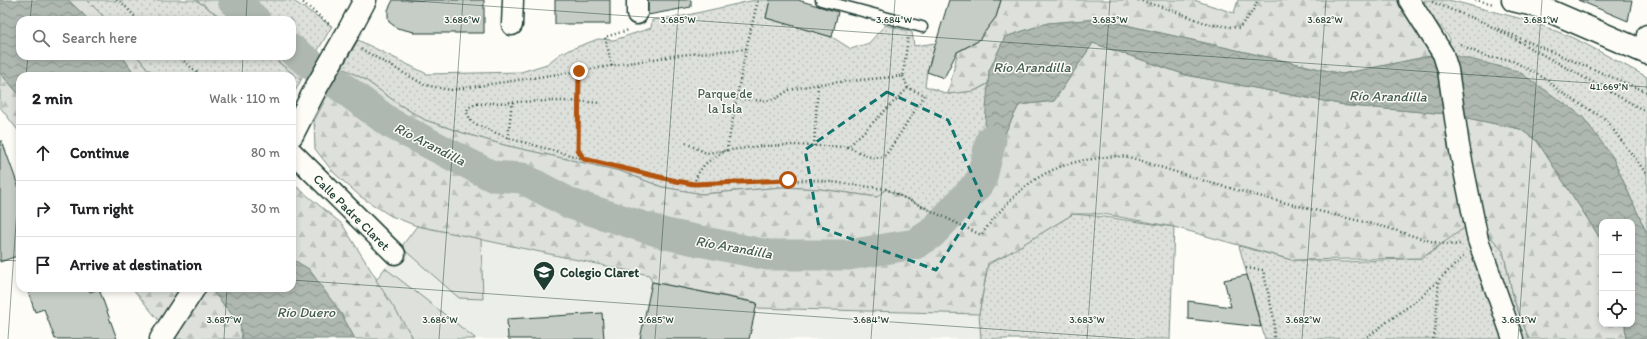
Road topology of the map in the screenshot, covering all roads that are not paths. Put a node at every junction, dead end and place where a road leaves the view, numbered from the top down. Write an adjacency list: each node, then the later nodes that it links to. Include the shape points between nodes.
1 (365, 0): 10 (street, bridge, via 348,37)
2 (513, 0): 7 (street)
3 (821, 0): 8 (lane)
4 (1419, 0): 15 (street, via 1449,48 1448,70 1459,146 1480,246)
5 (1513, 0): 6 (street)
6 (1539, 3): 9 (street)
7 (512, 25)
8 (922, 27)
9 (1646, 47)
10 (296, 126)
11 (296, 156): 12 (street, Calle Padre Claret)
12 (395, 254)
13 (191, 292): 14 (street)
14 (164, 335)
15 (1513, 339)

